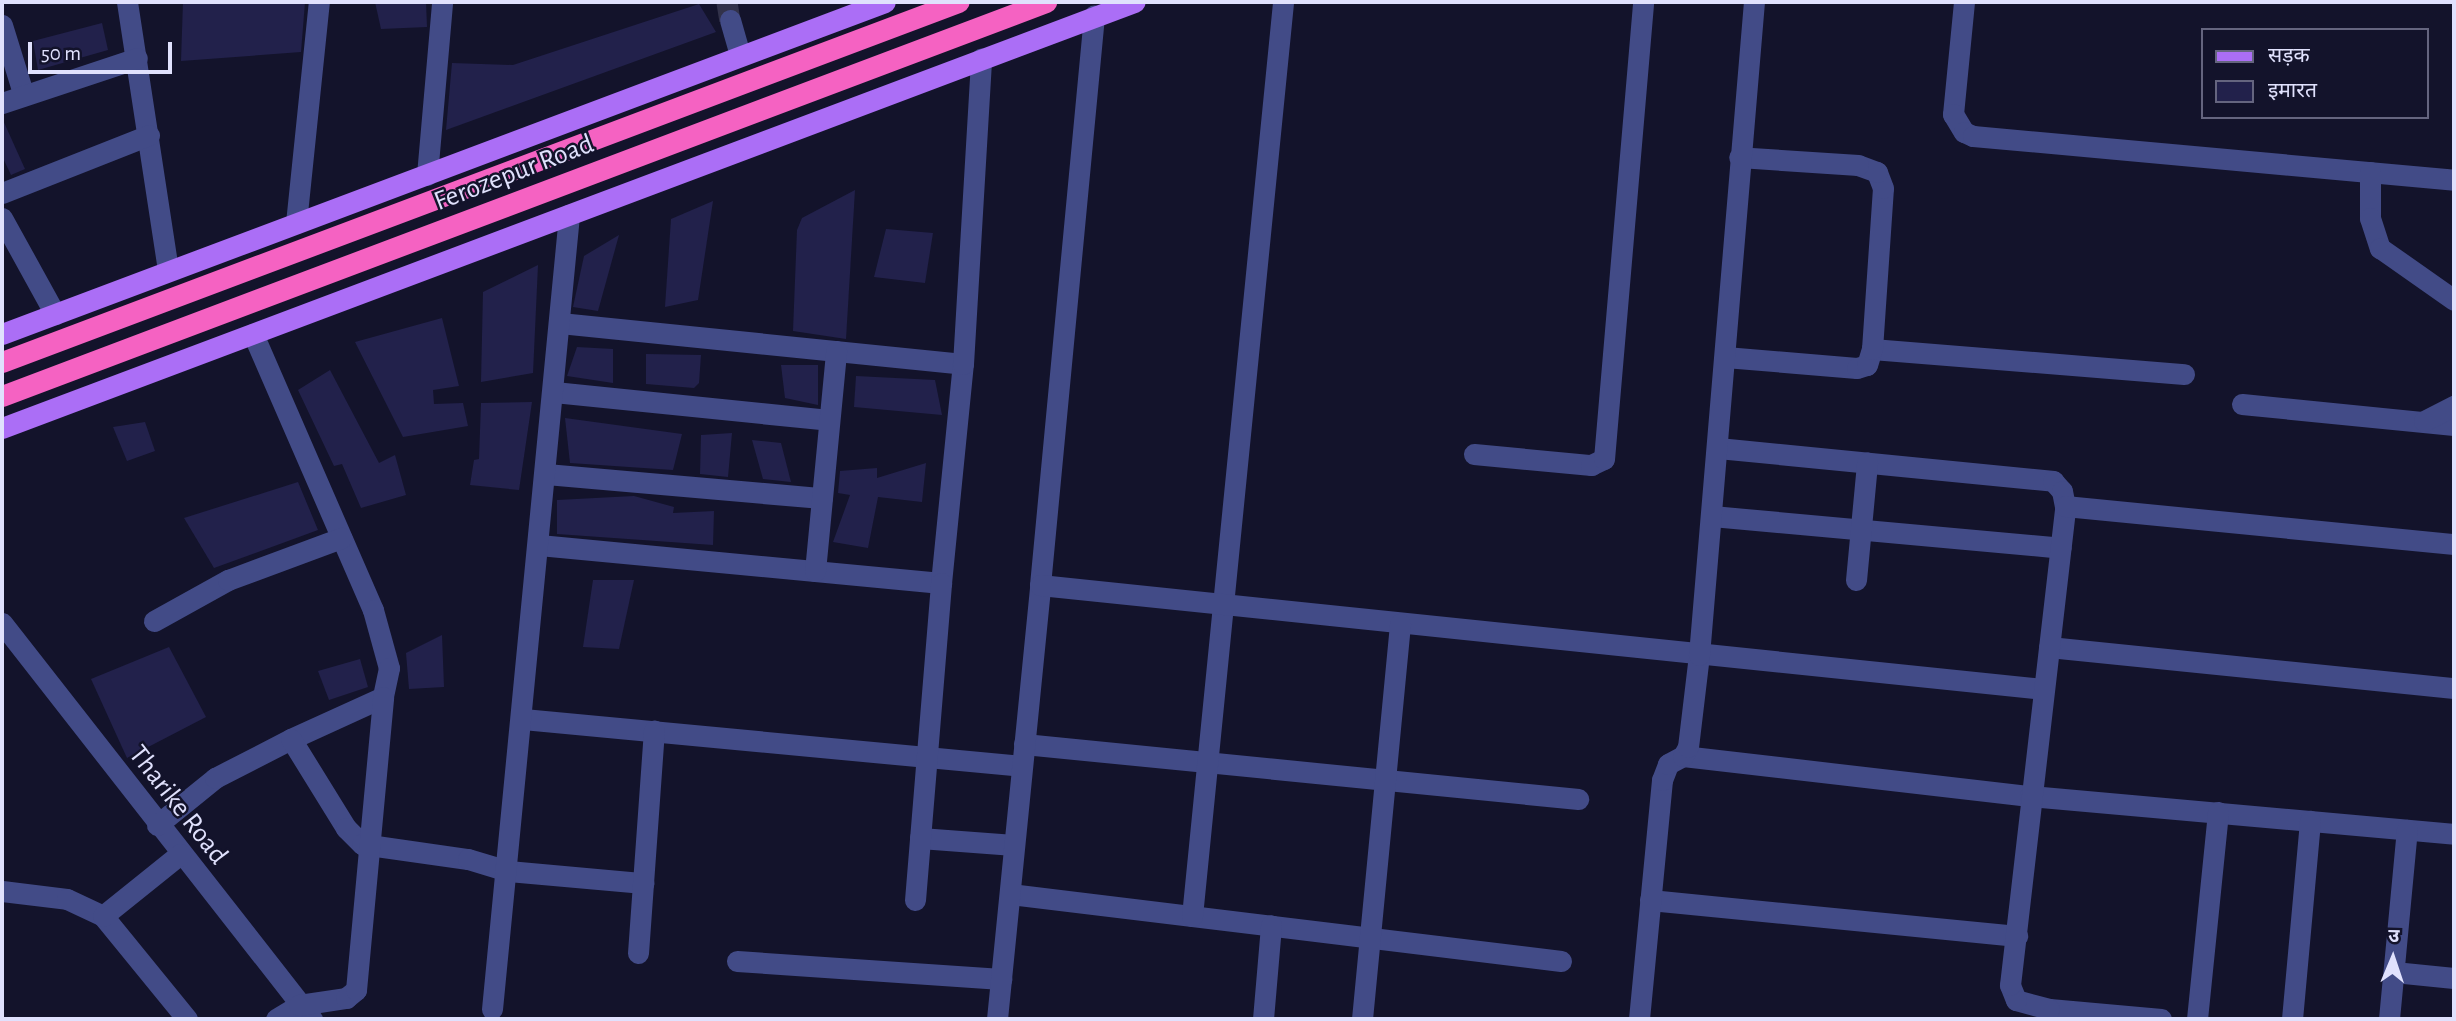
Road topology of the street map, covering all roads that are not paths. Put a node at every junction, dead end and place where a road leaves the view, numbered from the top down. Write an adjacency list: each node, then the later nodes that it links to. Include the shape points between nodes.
1 (127, 2): 16 (street)
2 (319, 2): 28 (street)
3 (442, 2): 23 (street)
4 (885, 2): 15 (main road)
5 (958, 2): 38 (highway, Ferozepur Road)
6 (1046, 2): 42 (highway, Ferozepur Road)
7 (1134, 2): 12 (main road)
8 (1283, 2): 65 (street)
9 (1643, 2): 50 (street, via 1604,459 1591,465)
10 (1754, 2): 21 (street)
11 (1964, 2): 22 (street, via 1953,114 1964,132 1973,136)
12 (1094, 16): 17 (main road); 64 (street)
13 (730, 20): 15 (street)
14 (2, 25): 18 (street)
15 (740, 57): 23 (main road)
16 (137, 58): 18 (street); 20 (street)
17 (981, 60): 26 (main road); 39 (street)
18 (23, 93): 19 (street)
19 (2, 103)
20 (149, 135): 25 (street); 29 (street)
21 (1739, 157): 35 (street, via 1858,165 1877,172 1883,188); 37 (street)
22 (2370, 172): 24 (street); 30 (street, via 2370,218 2380,248)
23 (427, 175): 28 (main road)
24 (2454, 180)
25 (2, 193)
26 (569, 215): 32 (street); 34 (main road)
27 (2, 218): 31 (street)
28 (296, 223): 29 (main road)
29 (169, 271): 31 (main road)
30 (2454, 300)
31 (55, 314): 33 (main road)
32 (560, 323): 36 (street); 41 (street)
33 (2, 334)
34 (253, 334): 48 (main road); 57 (street)
35 (1872, 349): 37 (street, via 1867,365 1857,368); 40 (street)
36 (836, 351): 39 (street); 45 (street)
37 (1725, 357): 49 (street)
38 (2, 362)
39 (963, 364): 63 (street)
40 (2184, 374)
41 (554, 392): 45 (street); 52 (street)
42 (2, 396)
43 (2242, 404): 46 (street)
44 (2454, 406): 46 (street)
45 (829, 420): 53 (street)
46 (2422, 422): 47 (street)
47 (2454, 425)
48 (2, 428)
49 (1718, 448): 51 (street); 55 (street)
50 (1474, 454)
51 (1867, 463): 54 (street, via 2053,481 2062,491); 56 (street)
52 (546, 474): 53 (street); 59 (street)
53 (822, 498): 61 (street)
54 (2065, 506): 58 (street); 60 (street)
55 (1712, 516): 56 (street); 70 (street)
56 (1859, 530): 60 (street); 62 (street)
57 (341, 538): 66 (street, via 228,580); 73 (street, via 385,645 388,677)
58 (2454, 544)
59 (539, 545): 61 (street); 74 (street)
60 (2061, 548): 69 (street)
61 (815, 571): 63 (street)
62 (1856, 580)
63 (941, 583): 79 (street)
64 (1040, 585): 65 (street); 77 (street)
65 (1225, 606): 68 (street); 80 (street)
66 (153, 621)
67 (2, 623): 87 (street, Tharike Road)
68 (1400, 624): 70 (street); 82 (street)
69 (2049, 647): 71 (street); 72 (street)
70 (1699, 655): 72 (street); 78 (street, via 1690,735)
71 (2454, 688)
72 (2043, 689): 83 (street)
73 (383, 697): 76 (street); 92 (street)
74 (523, 719): 75 (street); 94 (street)
75 (654, 732): 79 (street); 95 (street)
76 (291, 739): 87 (street, via 215,778); 92 (street, via 346,828)
77 (1024, 744): 80 (street); 81 (street)
78 (1683, 756): 83 (street); 99 (street, via 1664,770)
79 (927, 757): 81 (street); 90 (street)
80 (1211, 762): 82 (street); 101 (street)
81 (1022, 766): 91 (street)
82 (1385, 779): 84 (street); 104 (street)
83 (2030, 796): 85 (street); 103 (street)
84 (1578, 799)
85 (2218, 812): 86 (street); 121 (street)
86 (2310, 821): 88 (street); 122 (street)
87 (157, 825): 93 (street, Tharike Road)
88 (2407, 830): 89 (street); 108 (street)
89 (2454, 834)
90 (920, 838): 91 (street); 98 (street)
91 (1014, 845): 97 (street)
92 (368, 846): 94 (street, via 468,859); 112 (street, via 356,990)
93 (180, 854): 100 (street); 112 (street, Tharike Road)
94 (508, 871): 95 (street); 111 (street)
95 (643, 883): 105 (street)
96 (2, 891): 100 (street, via 67,899)
97 (1010, 894): 101 (street); 110 (street)
98 (915, 900)
99 (1650, 900): 103 (street); 119 (street)
100 (103, 916): 114 (street)
101 (1192, 916): 102 (street)
102 (1271, 926): 104 (street); 117 (street)
103 (2017, 936): 113 (street, via 2012,995)
104 (1370, 937): 107 (street); 118 (street)
105 (638, 953)
106 (737, 961): 110 (street)
107 (1561, 961)
108 (2394, 972): 109 (street); 123 (street)
109 (2454, 978)
110 (1001, 979): 116 (street)
111 (492, 1009)
112 (306, 1012): 115 (street)
113 (2049, 1014): 120 (street)
114 (187, 1019)
115 (276, 1019)
116 (997, 1019)
117 (1263, 1019)
118 (1362, 1019)
119 (1639, 1019)
120 (2161, 1019)
121 (2197, 1019)
122 (2292, 1019)
123 (2389, 1019)

